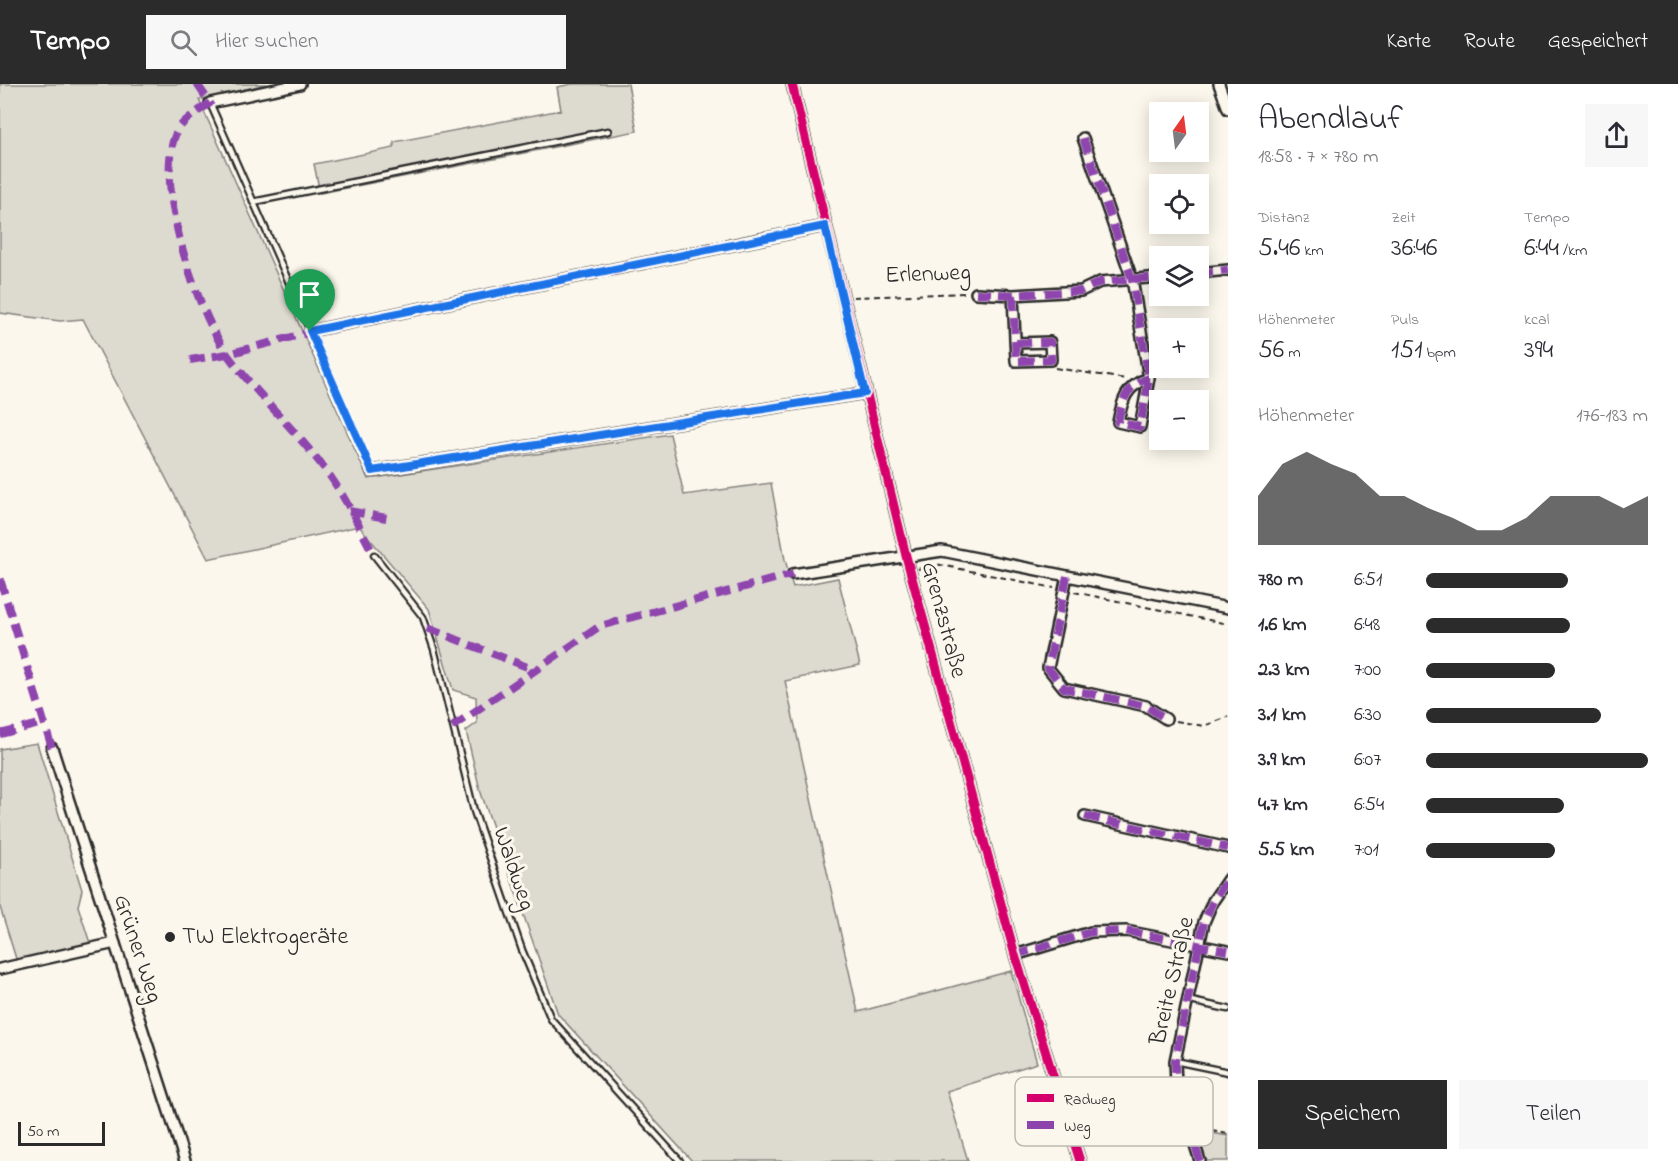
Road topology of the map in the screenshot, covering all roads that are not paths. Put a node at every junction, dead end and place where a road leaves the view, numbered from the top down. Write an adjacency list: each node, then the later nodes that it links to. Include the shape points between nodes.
1 (300, 84): 4 (street)
2 (792, 84): 9 (street, Grenzstraße)
3 (1219, 84): 5 (street)
4 (210, 103): 8 (lane)
5 (1228, 109)
6 (608, 131): 8 (lane)
7 (1083, 138): 13 (street)
8 (253, 202): 16 (lane)
9 (825, 226): 16 (street); 19 (street, Grenzstraße)
10 (1228, 270): 11 (street)
11 (1209, 272)
12 (1149, 278): 13 (street, Erlenweg)
13 (1132, 279): 15 (street, Erlenweg, via 1100,282 1081,291); 18 (street)
14 (976, 293): 15 (street, Erlenweg)
15 (1013, 295): 17 (street)
16 (310, 331): 20 (lane)
17 (1016, 343): 17 (street, via 1050,342 1051,360 1016,361)
18 (1146, 379): 18 (street, via 1140,427 1118,422 1123,397)
19 (865, 393): 20 (street); 22 (street, Grenzstraße)
20 (372, 471)
21 (374, 555): 45 (lane, Waldweg, via 423,617 474,811 522,950 551,1019)
22 (906, 556): 23 (street); 24 (street, via 949,552); 34 (street, Grenzstraße)
23 (794, 574)
24 (1067, 576): 25 (street); 26 (street, via 1048,668 1057,682 1065,688 1146,706)
25 (1228, 608)
26 (1166, 718)
27 (52, 748): 31 (street, Grüner Weg)
28 (1085, 816): 29 (street)
29 (1228, 848)
30 (1228, 879): 32 (street, Breite Straße, via 1213,901)
31 (115, 943): 35 (street); 44 (street, Grüner Weg)
32 (1198, 944): 33 (street); 34 (street, via 1126,931 1091,933); 36 (street, Breite Straße)
33 (1228, 951)
34 (1015, 955): 40 (street, Grenzstraße)
35 (0, 969)
36 (1186, 1000): 37 (lane); 38 (street, Breite Straße)
37 (1228, 1009)
38 (1175, 1061): 39 (lane, Breite Straße); 41 (street, Breite Straße)
39 (1228, 1072)
40 (1053, 1077)
41 (1176, 1077)
42 (1075, 1146): 46 (street, Grenzstraße)
43 (1195, 1146): 47 (street, Breite Straße)
44 (185, 1161)
45 (680, 1161)
46 (1080, 1161)
47 (1200, 1161)

